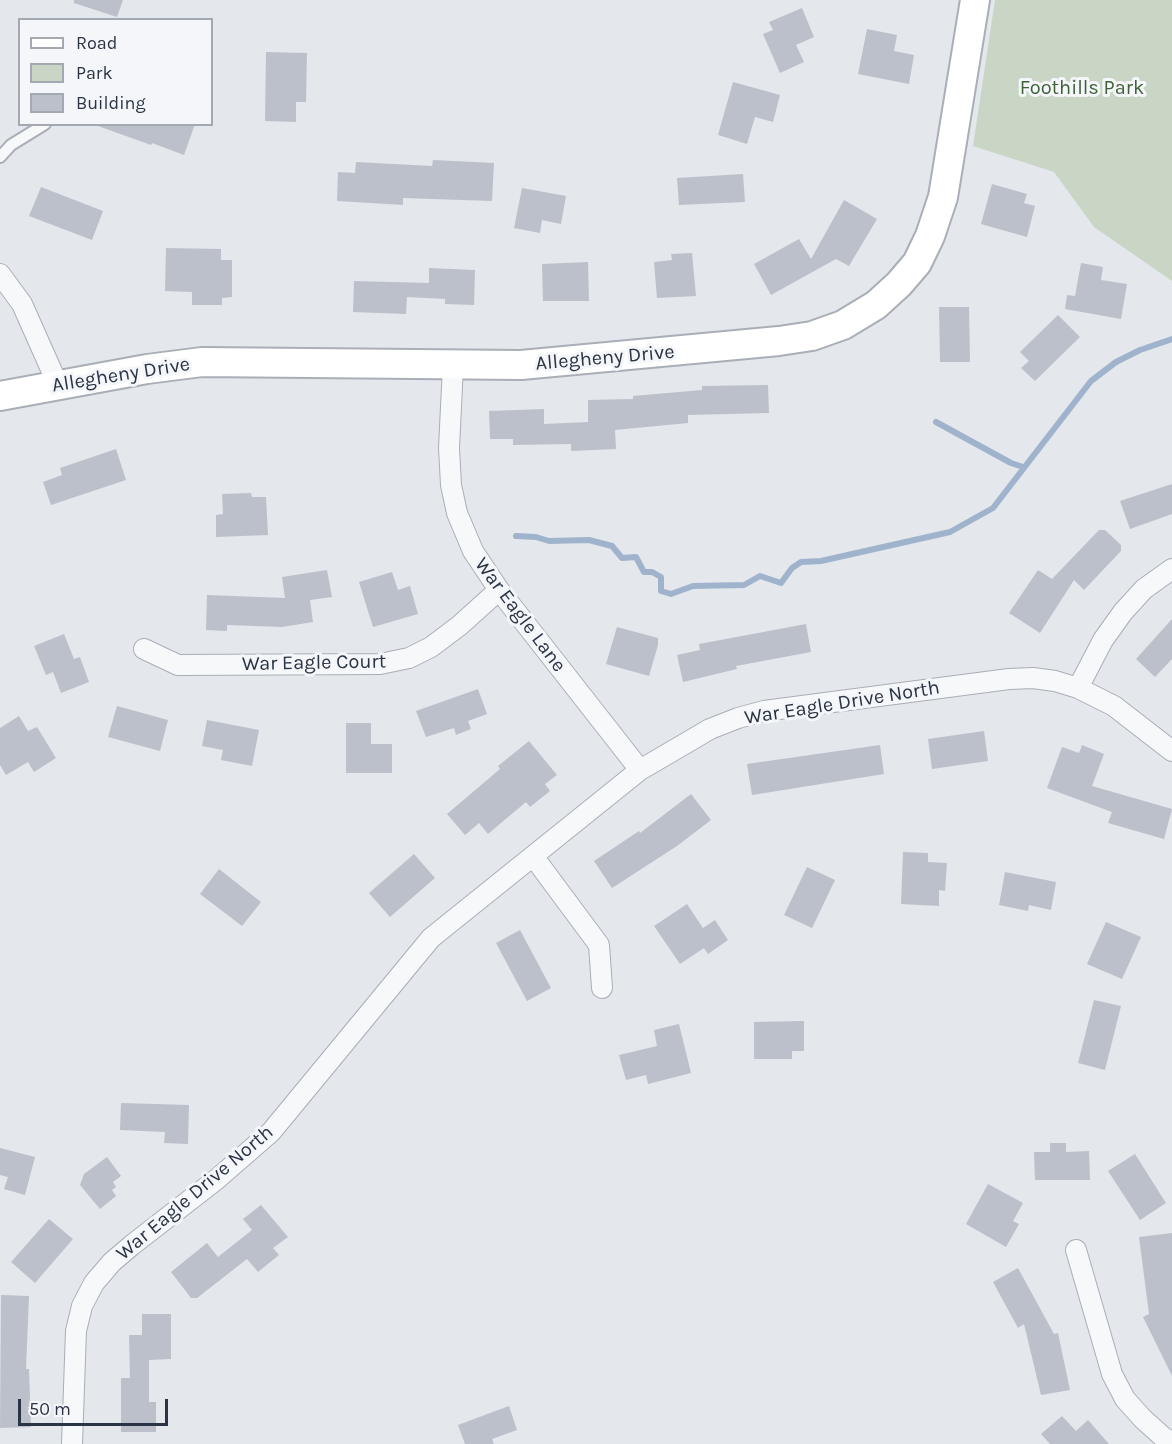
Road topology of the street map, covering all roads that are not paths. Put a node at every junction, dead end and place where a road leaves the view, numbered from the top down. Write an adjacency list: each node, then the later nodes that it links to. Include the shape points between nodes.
1 (975, 0): 5 (street, Allegheny Drive, via 943,197 917,262 876,305 843,325 812,336 779,341 521,365)
2 (42, 126): 3 (lane, via 11,145)
3 (0, 157)
4 (0, 274): 6 (street, via 22,304)
5 (453, 366): 6 (street, Allegheny Drive, via 202,362); 9 (street, War Eagle Lane, via 451,484 457,513 473,551)
6 (58, 385): 7 (street, Allegheny Drive)
7 (0, 396)
8 (1172, 569): 11 (street, via 1144,589 1123,612)
9 (499, 590): 10 (street, War Eagle Court, via 430,647 409,658 380,664 178,665); 13 (street, War Eagle Lane)
10 (144, 649)
11 (1078, 688): 12 (street, War Eagle Drive North, via 1114,706); 13 (street, War Eagle Drive North, via 1033,678 1009,679 764,711 710,729)
12 (1172, 751)
13 (640, 770): 14 (street, War Eagle Drive North)
14 (533, 856): 15 (street, via 599,945); 18 (street, War Eagle Drive North, via 431,938 271,1132 112,1262 94,1283 82,1306 76,1331)
15 (602, 988)
16 (1076, 1250): 17 (street, via 1112,1374 1125,1399)
17 (1172, 1442)
18 (72, 1444)

